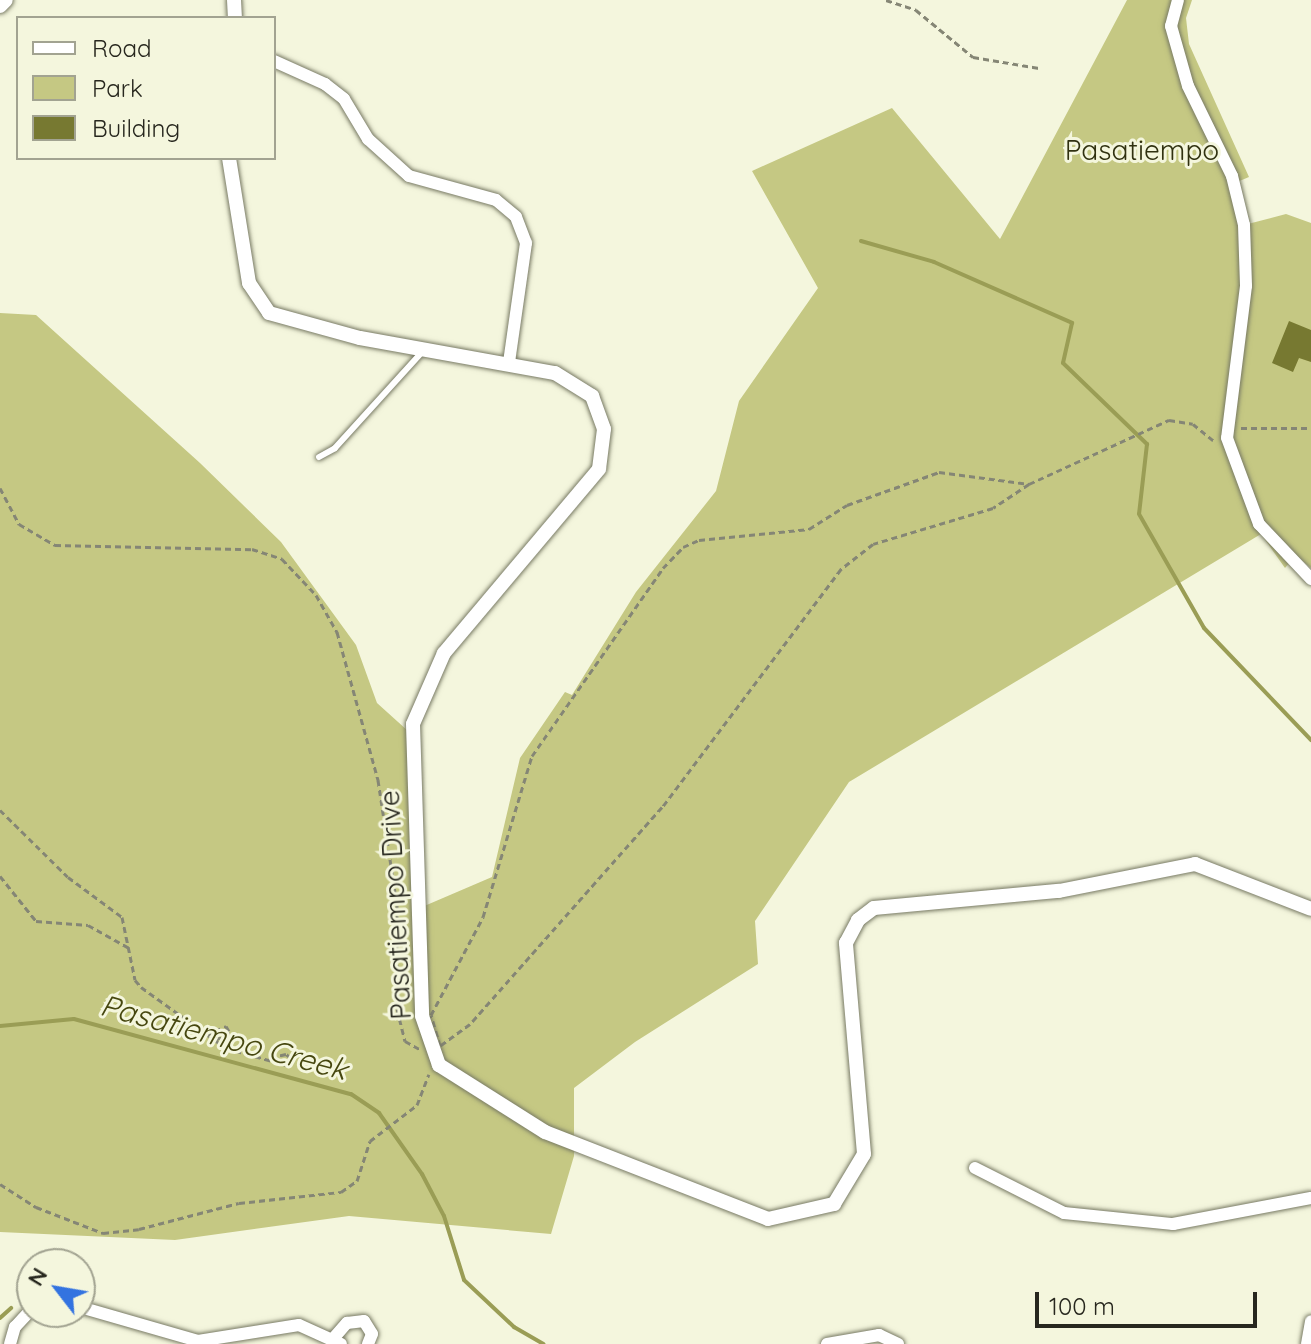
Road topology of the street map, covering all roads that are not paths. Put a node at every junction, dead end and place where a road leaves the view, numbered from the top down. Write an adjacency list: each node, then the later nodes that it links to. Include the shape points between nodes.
1 (6, 0): 3 (street)
2 (1178, 0): 9 (street, via 1171,26 1188,86 1232,176 1244,225 1246,286 1227,438 1259,524)
3 (0, 6)
4 (276, 62): 7 (street, via 325,84 344,99 368,139 409,176 496,200 516,217 526,243)
5 (229, 160): 6 (street, Pasatiempo Drive, via 249,283 269,313 301,326)
6 (425, 349): 7 (street, Pasatiempo Drive); 8 (lane, via 335,448)
7 (509, 362): 10 (street, Pasatiempo Drive, via 555,373 592,396 604,429 599,469 444,653 413,724 422,1016 439,1065 545,1132 768,1219 834,1204 864,1154 846,943 858,920 874,908 1059,891 1195,864)
8 (319, 457)
9 (1311, 579)
10 (1311, 909)
11 (975, 1168): 12 (street, via 1064,1213 1173,1224)
12 (1311, 1198)
13 (96, 1312): 14 (street, via 198,1341 299,1325)
14 (336, 1342): 15 (street, via 347,1323 364,1321 372,1334)
15 (368, 1344)
16 (827, 1344): 17 (street, via 879,1335)
17 (898, 1344)

